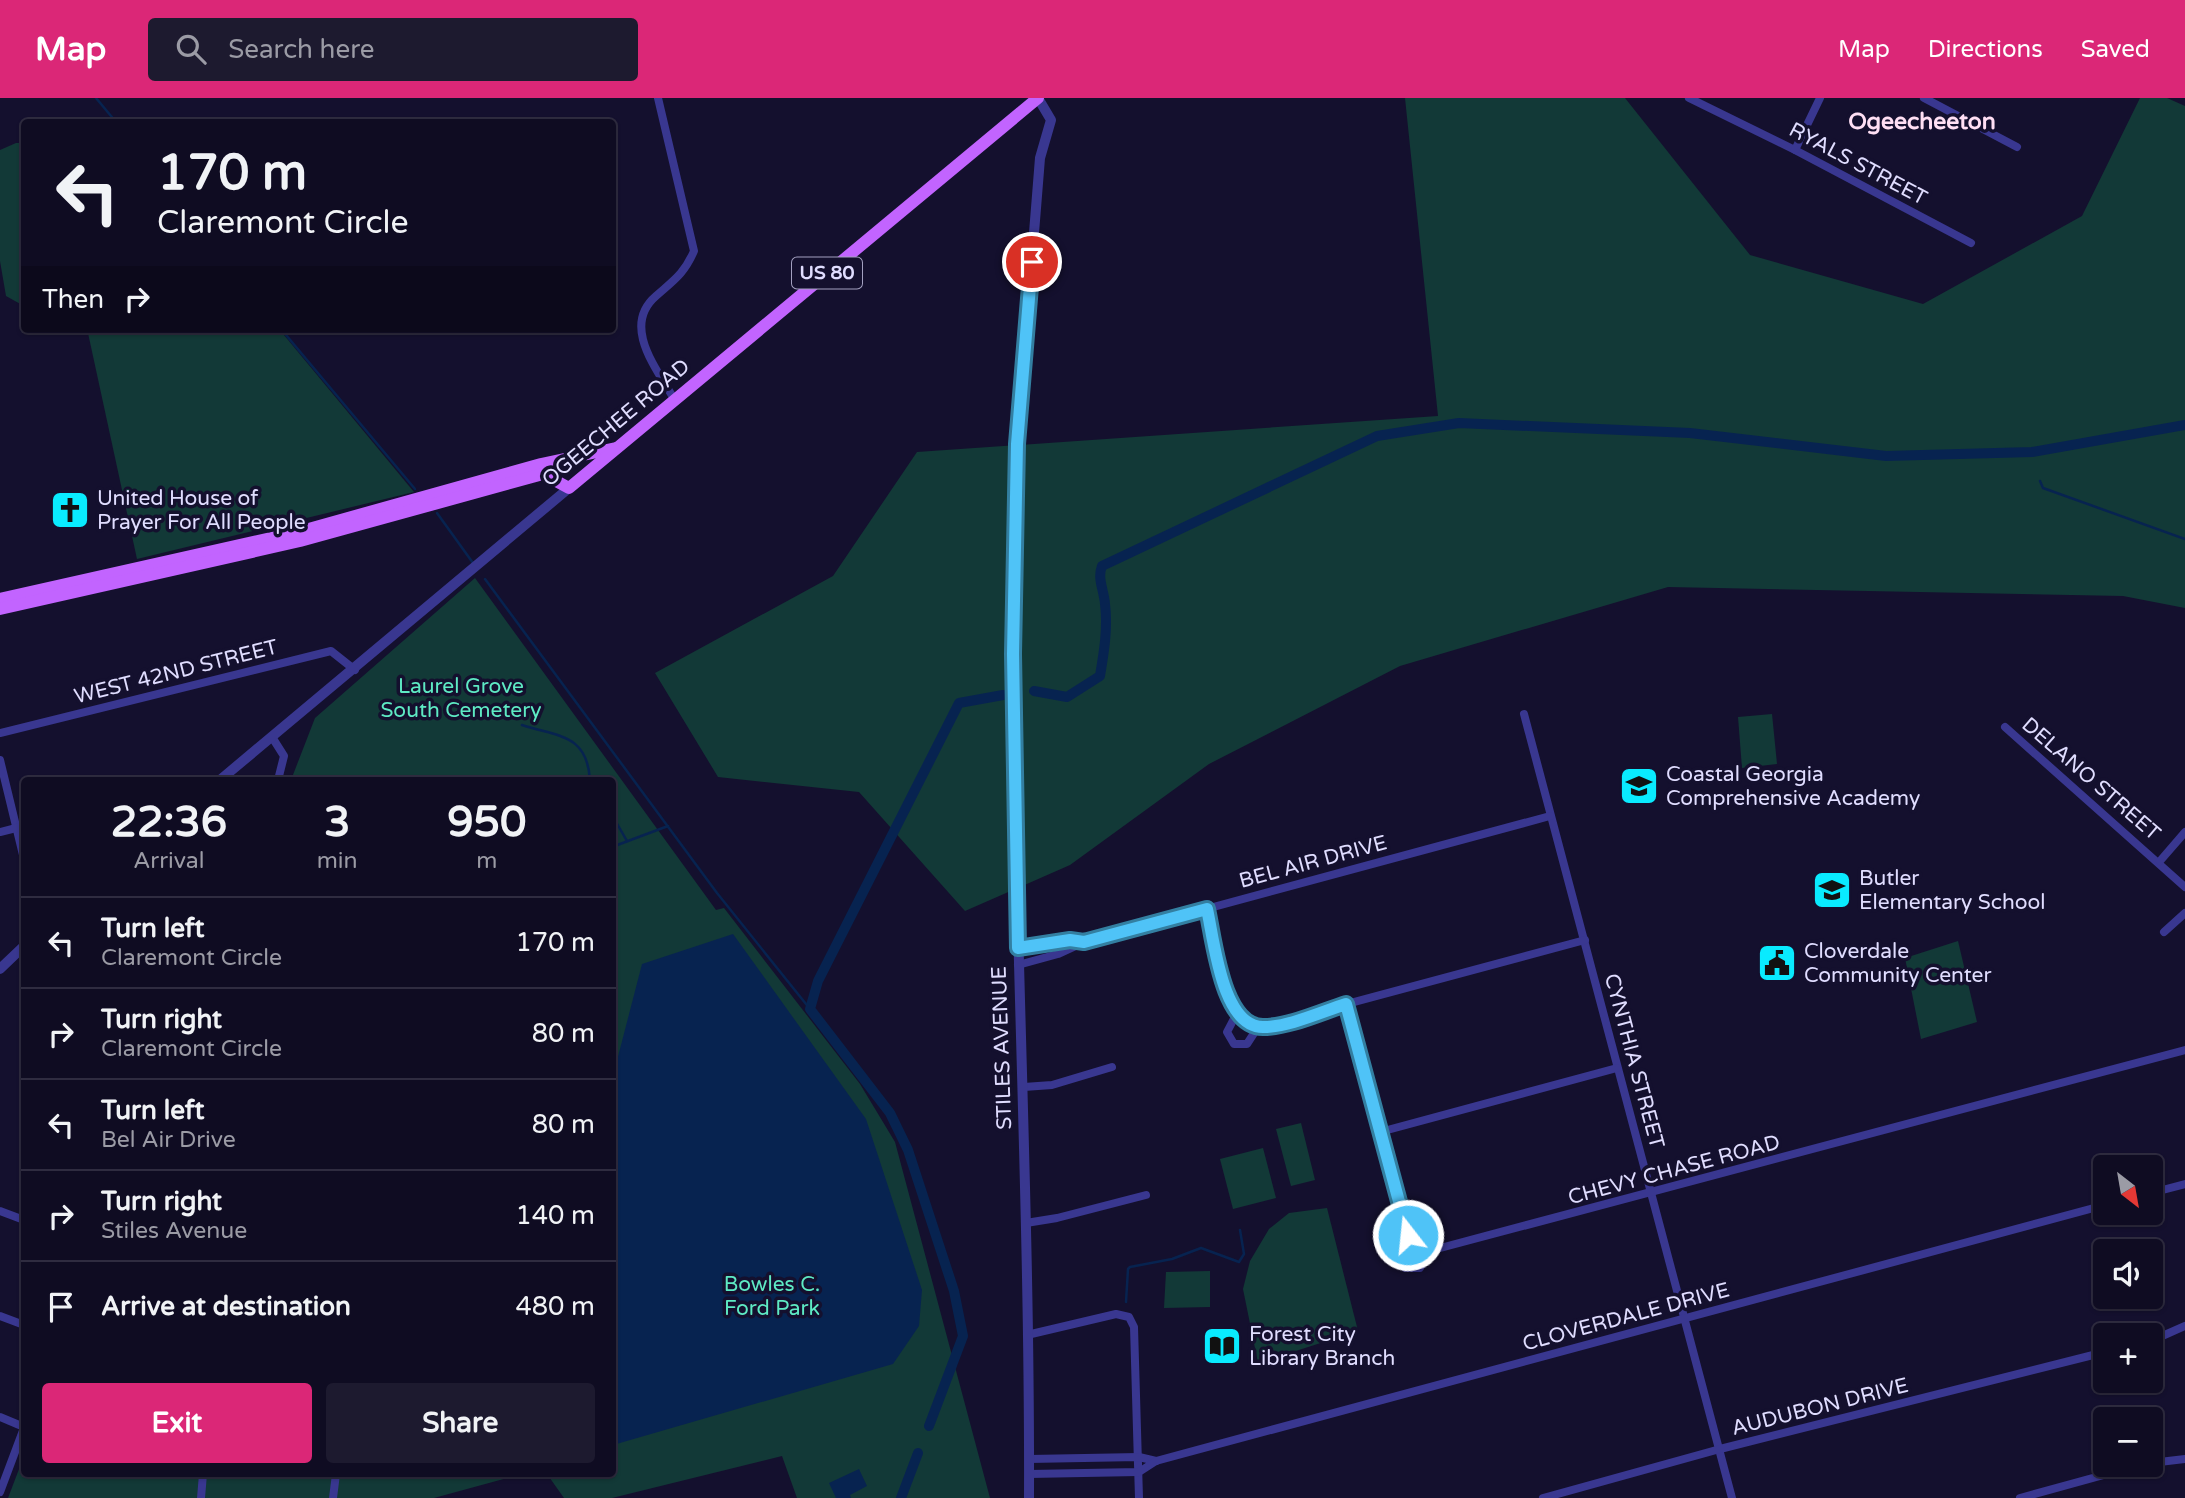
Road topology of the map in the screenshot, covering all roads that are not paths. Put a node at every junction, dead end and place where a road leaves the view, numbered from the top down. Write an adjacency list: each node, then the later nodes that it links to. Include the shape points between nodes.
1 (657, 98): 9 (street, via 694,251 685,272 652,299 640,319 641,337)
2 (1038, 98): 9 (main road, OGEECHEE ROAD / US 80); 33 (street, STILES AVENUE, via 1051,120 1040,158 1017,444 1013,654)
3 (1689, 98): 7 (street, RYALS STREET)
4 (1820, 98): 7 (street)
5 (1924, 98): 6 (street)
6 (2017, 147)
7 (1795, 150): 8 (street, RYALS STREET)
8 (1971, 243)
9 (674, 399): 10 (main road, OGEECHEE ROAD / US 80)
10 (616, 448): 11 (main road, OGEECHEE ROAD / US 80); 12 (main road, US 80, via 541,464 298,532)
11 (569, 488): 13 (main road, via 543,474 300,541); 14 (street, OGEECHEE ROAD)
12 (0, 599)
13 (0, 609)
14 (355, 670): 17 (street, WEST 42ND STREET, via 331,651); 18 (street, OGEECHEE ROAD)
15 (1524, 714): 22 (street, CYNTHIA STREET)
16 (2005, 727): 26 (street, DELANO STREET)
17 (0, 733)
18 (272, 737): 20 (street, OGEECHEE ROAD); 21 (street, via 284,756)
19 (0, 760): 23 (street)
20 (224, 777)
21 (279, 777)
22 (1550, 816): 28 (street, BEL AIR DRIVE); 31 (street, CYNTHIA STREET)
23 (21, 827): 24 (street)
24 (0, 832)
25 (2185, 832): 26 (street)
26 (2160, 862): 27 (street, DELANO STREET)
27 (2185, 887)
28 (1207, 909): 32 (street, BEL AIR DRIVE); 38 (street)
29 (2185, 913): 30 (street)
30 (2164, 932)
31 (1585, 940): 37 (street); 42 (street, CYNTHIA STREET)
32 (1084, 942): 33 (street, BEL AIR DRIVE); 35 (street, BEL AIR DRIVE)
33 (1018, 948): 35 (street, STILES AVENUE)
34 (21, 949): 36 (street)
35 (1018, 965): 43 (street, STILES AVENUE)
36 (0, 969)
37 (1346, 1004): 39 (street); 44 (street)
38 (1236, 1015): 39 (street); 39 (street, via 1227,1028 1234,1044 1247,1044)
39 (1258, 1027)
40 (2185, 1049): 49 (street, CHEVY CHASE ROAD)
41 (1112, 1067): 43 (street, via 1052,1085)
42 (1617, 1068): 44 (street); 49 (street, CYNTHIA STREET)
43 (1024, 1087): 53 (street, STILES AVENUE)
44 (1380, 1132): 54 (street)
45 (2184, 1184): 46 (street); 47 (street)
46 (2163, 1190)
47 (2185, 1194)
48 (1146, 1195): 53 (street)
49 (1650, 1195): 55 (street, CHEVY CHASE ROAD); 57 (street, CYNTHIA STREET)
50 (2093, 1208): 57 (street, CLOVERDALE DRIVE)
51 (0, 1211): 52 (street)
52 (21, 1219)
53 (1026, 1223): 60 (street, STILES AVENUE)
54 (1410, 1240): 55 (street); 55 (street, CHEVY CHASE ROAD, via 1400,1256 1405,1268 1420,1268)
55 (1429, 1251)
56 (0, 1316): 58 (street)
57 (1684, 1319): 66 (street, CYNTHIA STREET); 70 (street, CLOVERDALE DRIVE)
58 (21, 1324)
59 (2185, 1326): 61 (street)
60 (1027, 1335): 67 (street, via 1115,1314 1129,1317 1134,1327); 68 (street, STILES AVENUE)
61 (2163, 1336)
62 (2093, 1355): 66 (street, AUDUBON DRIVE)
63 (0, 1417): 64 (street)
64 (21, 1427)
65 (21, 1436): 77 (street)
66 (1720, 1449): 82 (street, AUDUBON DRIVE); 83 (street, CYNTHIA STREET)
67 (1139, 1458): 68 (street, CLOVERDALE DRIVE); 70 (street, CLOVERDALE DRIVE); 72 (street)
68 (1029, 1459): 73 (street, STILES AVENUE)
69 (2185, 1459): 71 (street)
70 (1156, 1461): 72 (street, CLOVERDALE DRIVE)
71 (2163, 1462)
72 (1139, 1472): 73 (street); 81 (street)
73 (1029, 1474): 80 (street, STILES AVENUE)
74 (203, 1477): 78 (street)
75 (336, 1477): 79 (street)
76 (2096, 1477): 84 (street)
77 (0, 1492)
78 (201, 1498)
79 (333, 1498)
80 (1029, 1498)
81 (1139, 1498)
82 (1543, 1498)
83 (1732, 1498)
84 (2020, 1498)

